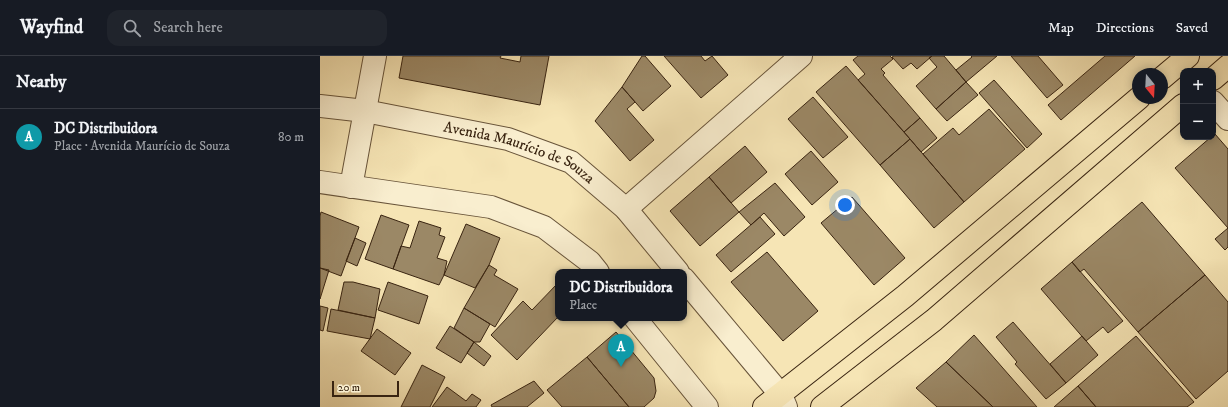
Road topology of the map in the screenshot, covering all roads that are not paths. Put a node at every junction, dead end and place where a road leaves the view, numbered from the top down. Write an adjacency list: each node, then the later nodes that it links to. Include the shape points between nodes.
1 (375, 56): 11 (street)
2 (801, 56): 15 (street)
3 (1182, 62): 5 (main road)
4 (1228, 66): 6 (main road)
5 (1168, 73)
6 (1216, 76)
7 (1132, 104): 20 (main road)
8 (1215, 104): 12 (street)
9 (320, 106): 11 (street, Avenida Maurício de Souza)
10 (1180, 108): 22 (main road, via 934,320)
11 (365, 111): 14 (street); 15 (street, Avenida Maurício de Souza, via 508,139 571,162)
12 (1228, 119)
13 (320, 182): 14 (street)
14 (351, 187): 16 (street, via 491,207 544,227)
15 (626, 209): 17 (street, Avenida Maurício de Souza)
16 (596, 269)
17 (676, 269)
18 (687, 283): 20 (street)
19 (637, 321): 21 (street)
20 (777, 403)
21 (707, 407)
22 (822, 407)

